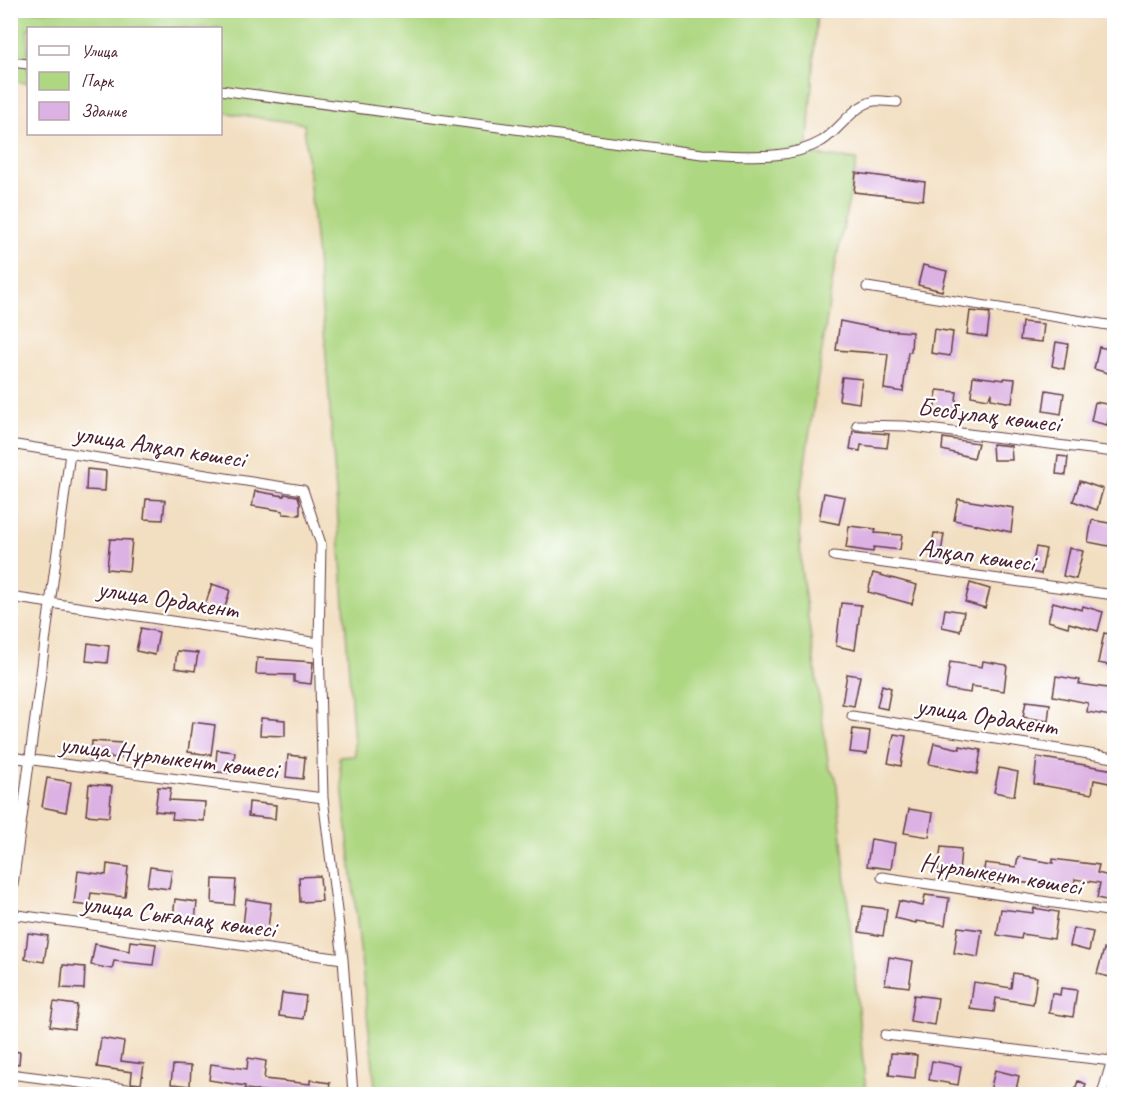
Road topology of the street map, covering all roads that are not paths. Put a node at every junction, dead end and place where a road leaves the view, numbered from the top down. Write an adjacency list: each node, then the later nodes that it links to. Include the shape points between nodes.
1 (10, 62): 2 (street)
2 (27, 64)
3 (222, 90): 4 (street, via 702,154 767,156 793,152 822,140 858,108 874,101)
4 (897, 102)
5 (867, 287): 6 (street)
6 (1114, 326)
7 (857, 425): 9 (street, Бесбұлақ көшесі, via 905,426)
8 (10, 444): 10 (street, улица Алқап көшесі)
9 (1114, 452)
10 (70, 453): 14 (street); 15 (street, улица Алқап көшесі, via 303,490 321,544)
11 (834, 556): 12 (street, Алқап көшесі)
12 (1114, 595)
13 (10, 597): 14 (street, улица Ордакент)
14 (50, 602): 15 (street, улица Ордакент); 19 (street)
15 (319, 643): 20 (street)
16 (852, 716): 18 (street, улица Ордакент)
17 (10, 757): 19 (street, улица Нұрлыкент көшесі)
18 (1114, 758)
19 (30, 760): 20 (street, улица Нұрлыкент көшесі); 22 (street)
20 (323, 798): 25 (street)
21 (882, 877): 23 (street, Нұрлыкент көшесі)
22 (10, 908)
23 (1114, 912)
24 (10, 914): 25 (street, улица Сығанақ көшесі)
25 (343, 959): 30 (street)
26 (885, 1035): 27 (street)
27 (1113, 1057): 31 (street)
28 (10, 1074): 29 (street)
29 (166, 1095)
30 (353, 1095)
31 (1102, 1095)

